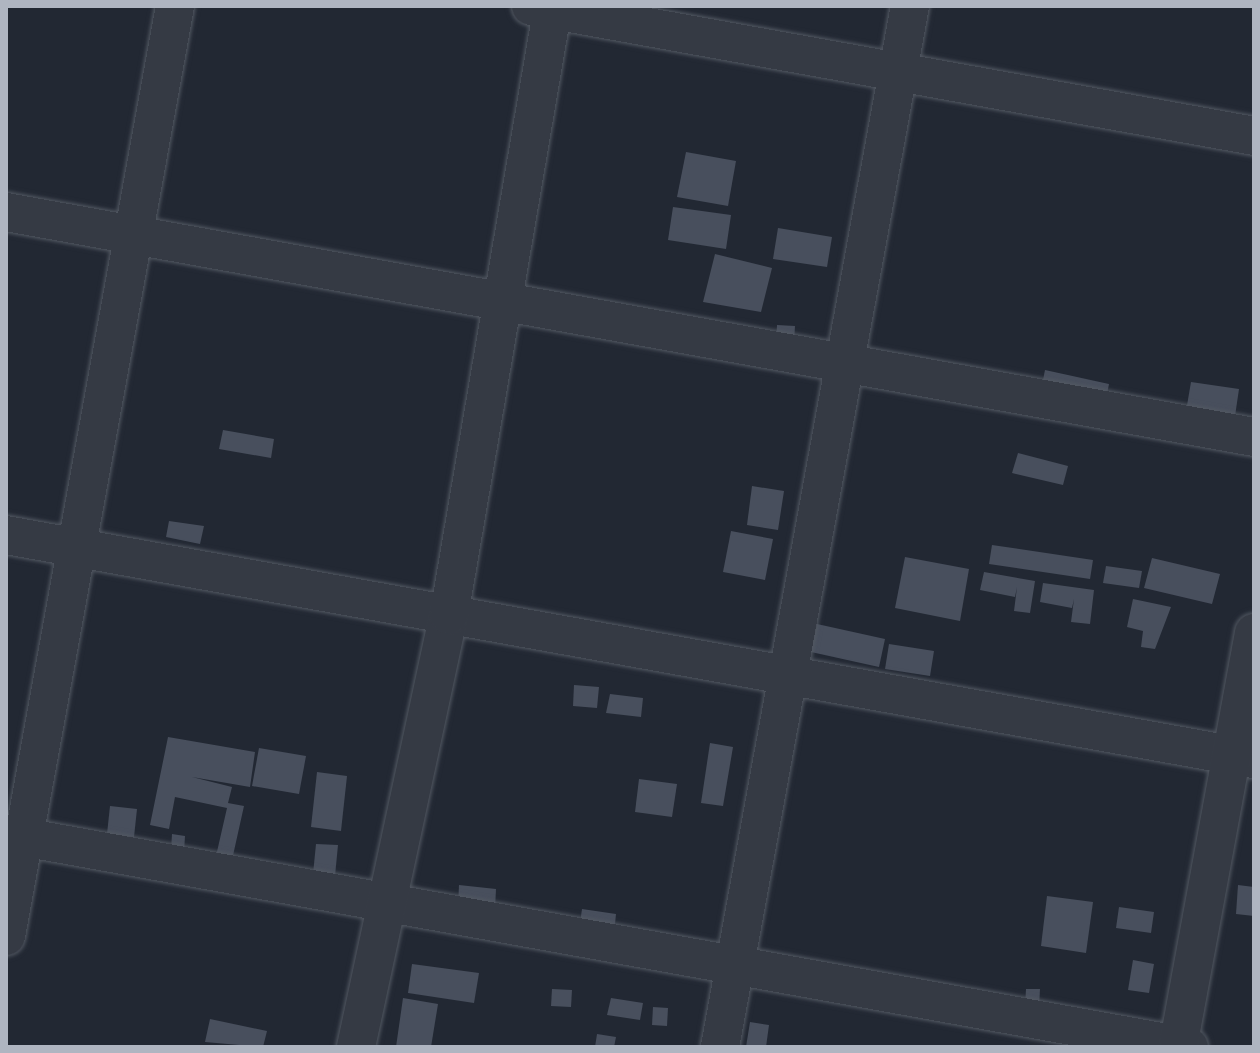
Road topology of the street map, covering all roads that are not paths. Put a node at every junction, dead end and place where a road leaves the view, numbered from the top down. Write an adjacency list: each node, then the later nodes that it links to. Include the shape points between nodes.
1 (175, 6): 7 (street)
2 (910, 6): 4 (street)
3 (545, 7): 4 (street); 8 (street)
4 (898, 72): 5 (street); 9 (street)
5 (1254, 136)
6 (6, 212): 7 (street)
7 (134, 235): 8 (street); 12 (street)
8 (502, 302): 9 (street); 13 (street)
9 (845, 363): 10 (street); 15 (street)
10 (1254, 437)
11 (6, 535): 12 (street)
12 (77, 548): 13 (street); 17 (street)
13 (449, 615): 15 (street); 18 (street)
14 (1254, 633): 16 (street)
15 (788, 676): 16 (street); 20 (street)
16 (1243, 757): 21 (street)
17 (15, 836): 18 (street); 19 (street)
18 (387, 903): 20 (street); 22 (street)
19 (6, 936)
20 (735, 966): 21 (street); 23 (street)
21 (1182, 1046)
22 (356, 1047)
23 (720, 1047)

